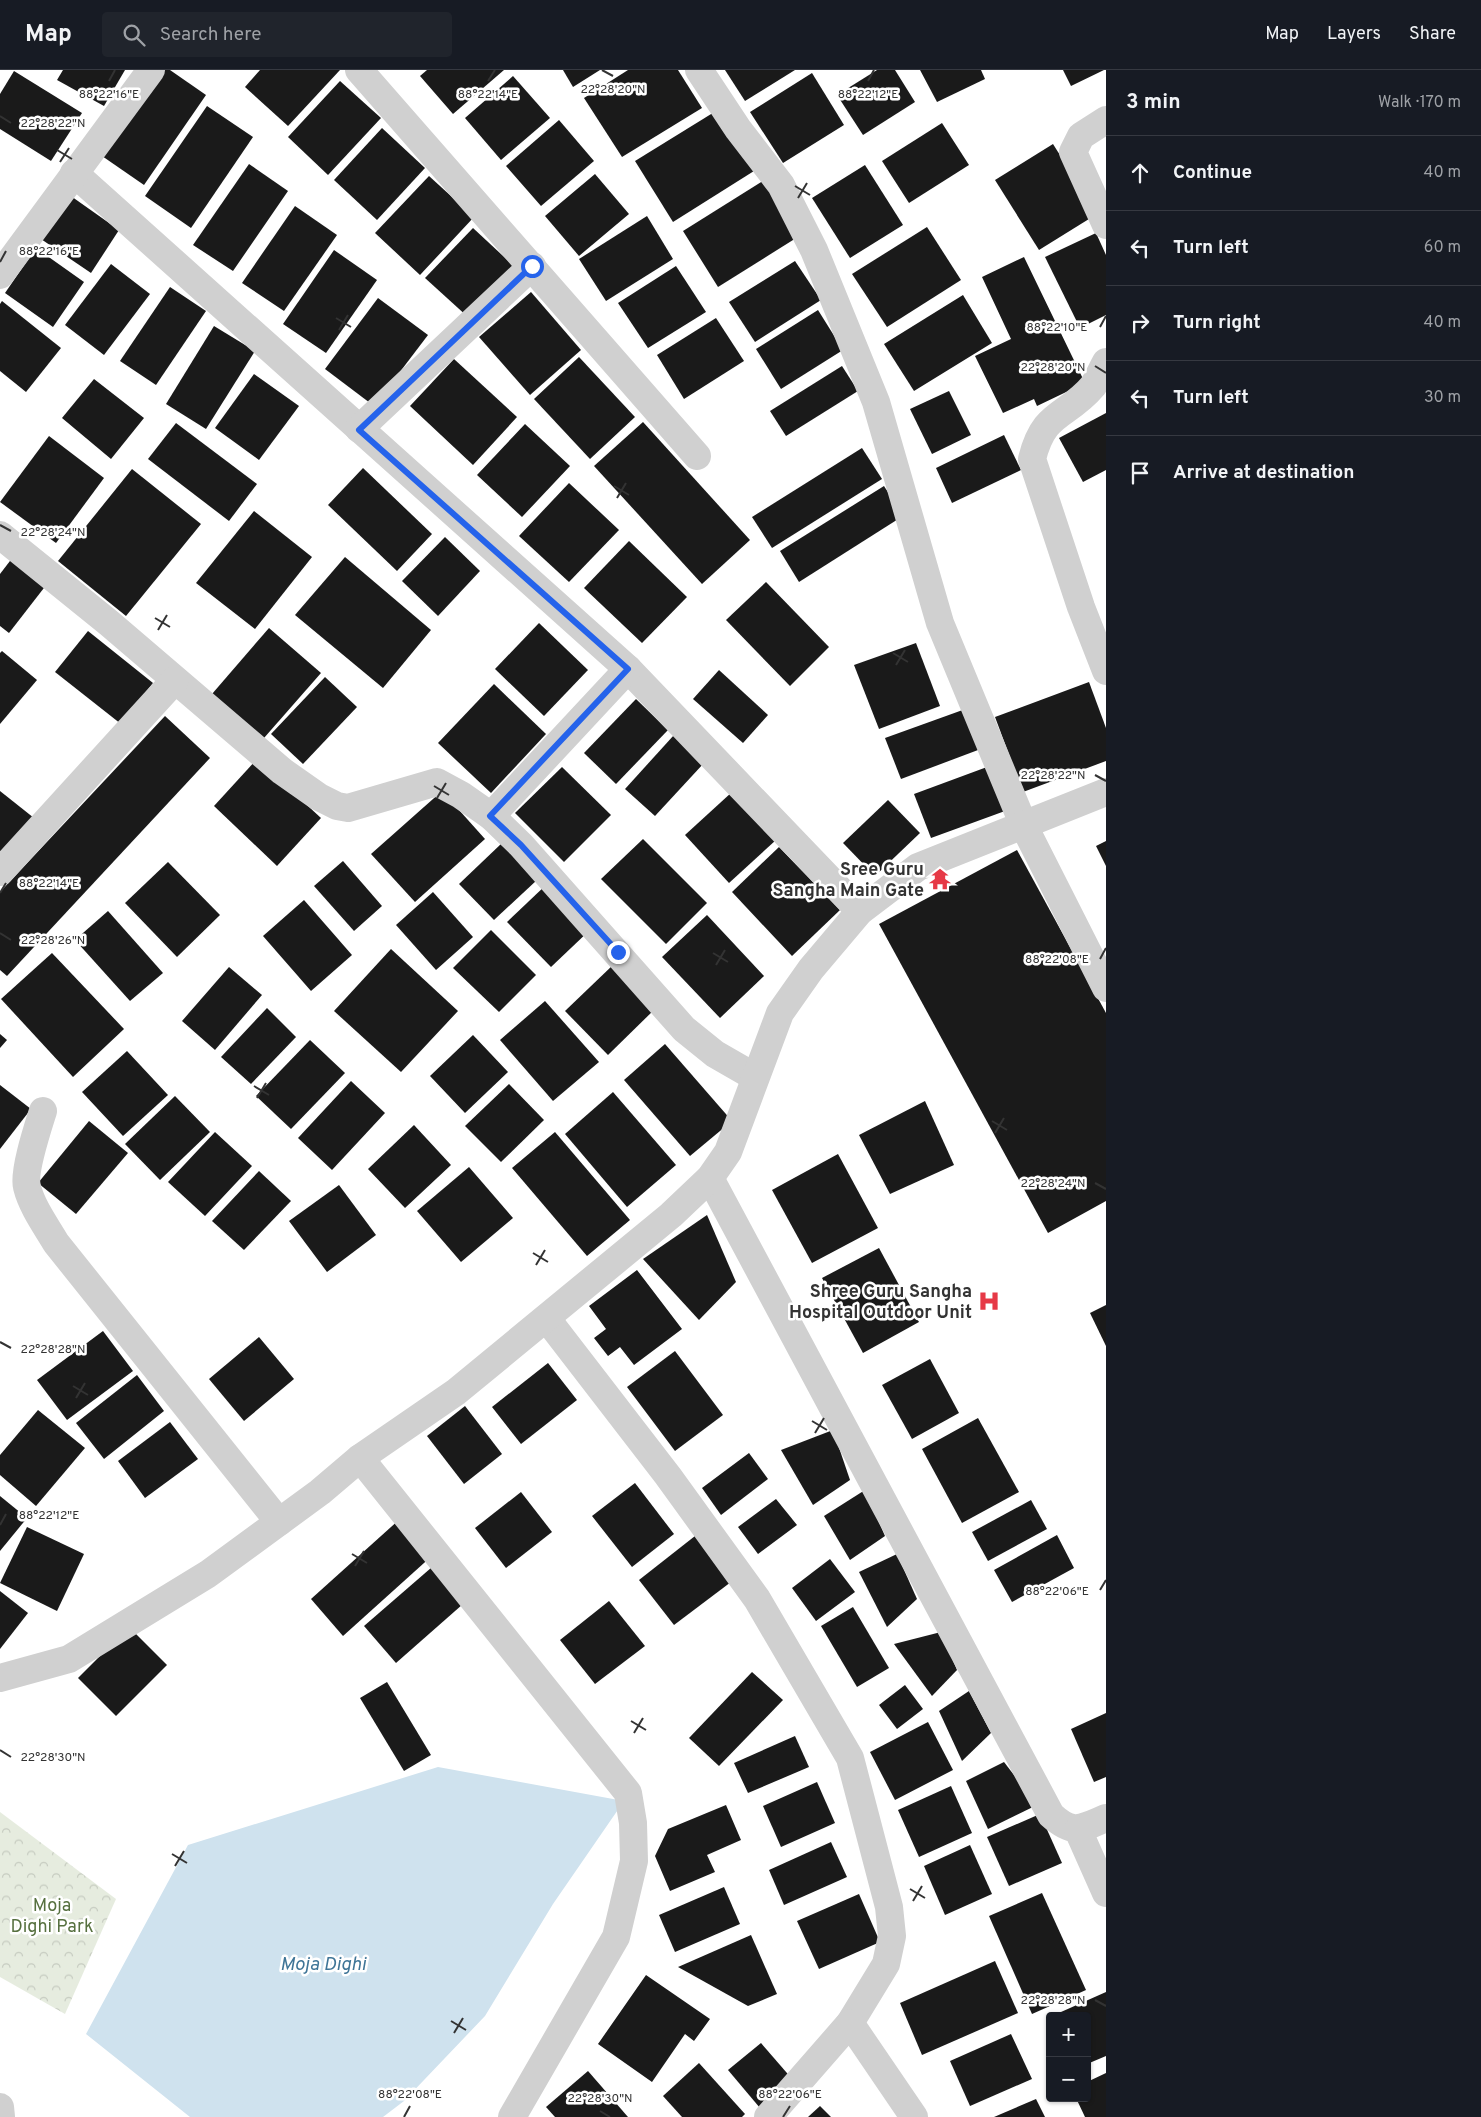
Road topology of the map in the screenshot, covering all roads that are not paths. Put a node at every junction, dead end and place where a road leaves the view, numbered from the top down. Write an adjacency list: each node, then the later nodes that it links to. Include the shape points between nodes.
1 (151, 70): 5 (street)
2 (359, 70): 7 (street)
3 (699, 70): 18 (street, via 781,185 814,250 876,402 940,623)
4 (1106, 120): 6 (street, via 1081,136 1073,152)
5 (74, 173): 8 (street); 10 (street)
6 (1106, 225)
7 (532, 266): 10 (street); 11 (street)
8 (0, 275)
9 (1106, 362): 14 (street, via 1093,386 1054,417 1037,438 1032,459 1080,607)
10 (359, 430): 13 (street)
11 (697, 456)
12 (0, 535): 15 (street)
13 (628, 669): 17 (street); 20 (street)
14 (1106, 671)
15 (175, 680): 17 (street, via 282,771 337,806 348,808 437,782); 19 (street)
16 (1106, 792): 18 (street)
17 (490, 816): 22 (street, via 541,866 684,1029 715,1054)
18 (1024, 826): 20 (street, via 918,867); 21 (street)
19 (0, 872)
20 (860, 911): 22 (street, via 811,969 780,1013)
21 (1106, 988)
22 (755, 1078): 24 (street, via 728,1152)
23 (43, 1111): 27 (street, via 26,1186 37,1212 56,1243)
24 (710, 1178): 25 (street); 30 (street, via 1050,1815 1065,1828)
25 (547, 1319): 26 (street, via 456,1392); 32 (street, via 668,1476 757,1599 850,1758 889,1907 892,1936 886,1964)
26 (360, 1458): 27 (street); 35 (street, via 628,1793 634,1861 616,1937)
27 (279, 1522): 28 (street, via 208,1574 69,1659)
28 (0, 1678)
29 (1106, 1818): 30 (street)
30 (1078, 1830): 31 (street)
31 (1106, 1893)
32 (850, 2023): 36 (street); 37 (street)
33 (0, 2107): 34 (street)
34 (1, 2117)
35 (512, 2117)
36 (768, 2117)
37 (914, 2117)

